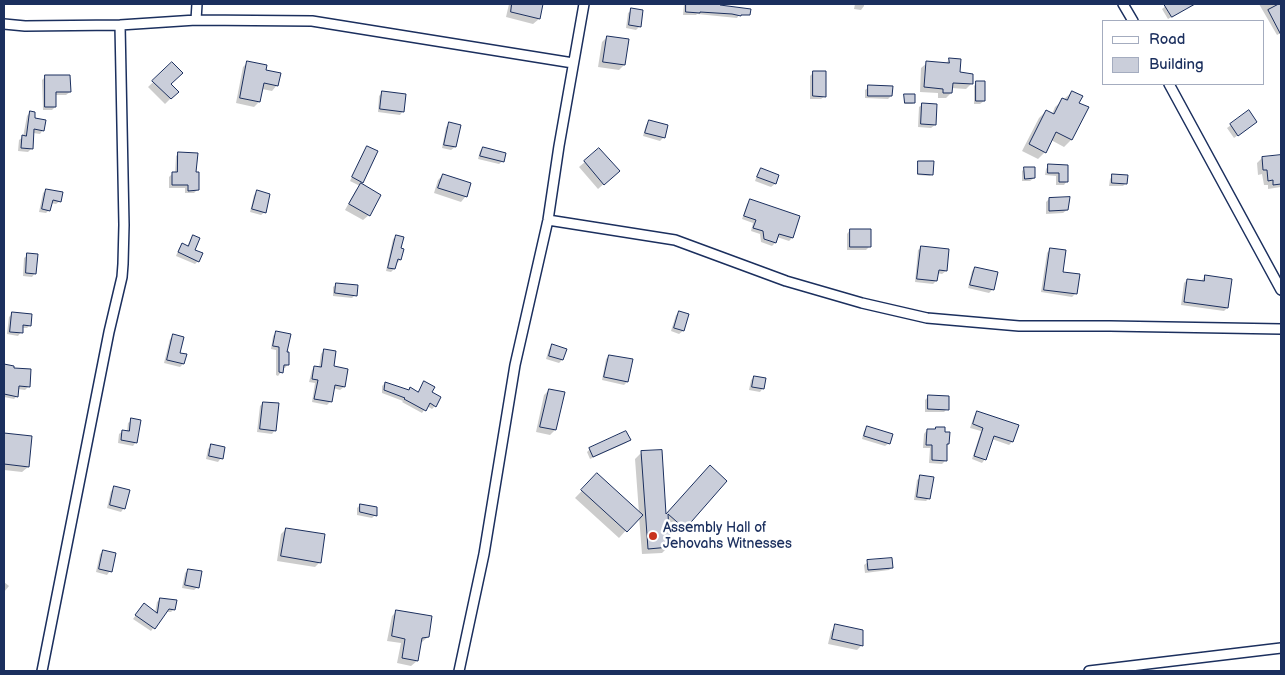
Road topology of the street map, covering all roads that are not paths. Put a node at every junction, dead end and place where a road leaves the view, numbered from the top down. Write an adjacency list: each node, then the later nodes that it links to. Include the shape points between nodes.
1 (197, 4): 4 (street)
2 (584, 4): 8 (street)
3 (1123, 4): 5 (street)
4 (196, 20): 7 (street); 8 (street, via 312,21)
5 (1132, 20)
6 (4, 24): 7 (street)
7 (120, 25): 14 (street, via 122,277)
8 (573, 63): 10 (street)
9 (1170, 85): 11 (street)
10 (548, 220): 12 (street, via 675,240 786,281 862,304 927,318 1019,326); 15 (street, via 515,365 484,554)
11 (1281, 290)
12 (1281, 329)
13 (1281, 648): 16 (street)
14 (42, 671)
15 (459, 671)
16 (1089, 671)

